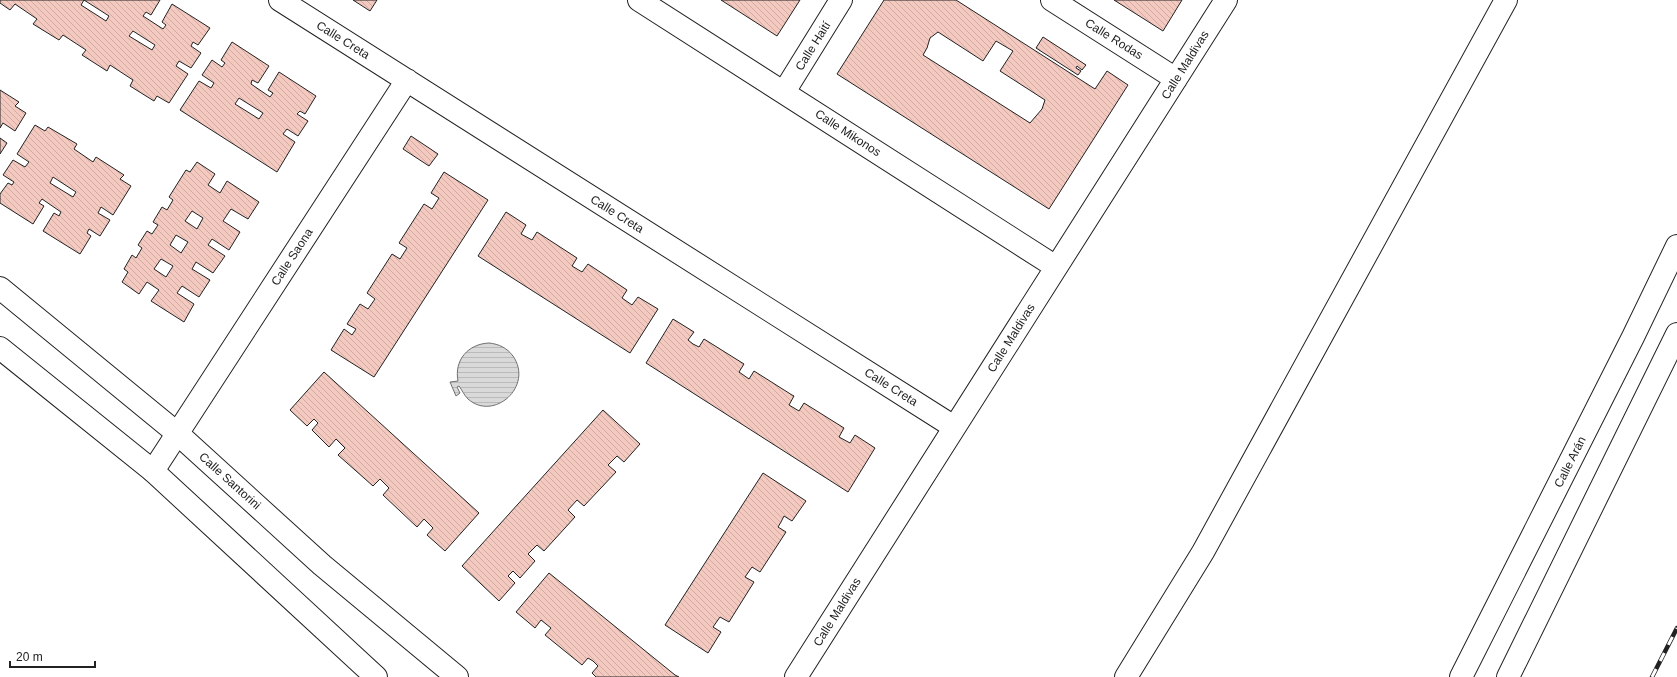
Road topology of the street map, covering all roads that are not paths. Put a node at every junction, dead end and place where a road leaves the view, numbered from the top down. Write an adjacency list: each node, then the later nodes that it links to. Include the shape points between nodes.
1 (280, 0): 8 (street, Calle Creta)
2 (639, 0): 9 (street, Calle Mikonos)
3 (842, 0): 9 (street, Calle Haití)
4 (1052, 0): 7 (street, Calle Rodas)
5 (1226, 0): 7 (street, Calle Maldivas)
6 (1506, 0): 21 (street, via 1203,552)
7 (1176, 79): 11 (street, Calle Maldivas)
8 (407, 80): 15 (street, Calle Creta); 16 (street, Calle Saona)
9 (784, 92): 11 (street, Calle Mikonos)
10 (1677, 246): 22 (street, Calle Arán)
11 (1056, 267): 15 (street, Calle Maldivas)
12 (0, 288): 16 (street, Calle Santorini)
13 (1677, 334): 23 (street)
14 (0, 348): 17 (street)
15 (954, 427): 20 (street, Calle Maldivas)
16 (178, 434): 17 (street, Calle Saona); 19 (street, Calle Santorini, via 322,565)
17 (153, 471): 18 (street)
18 (376, 677)
19 (458, 677)
20 (796, 677)
21 (1126, 677)
22 (1461, 677)
23 (1508, 677)

